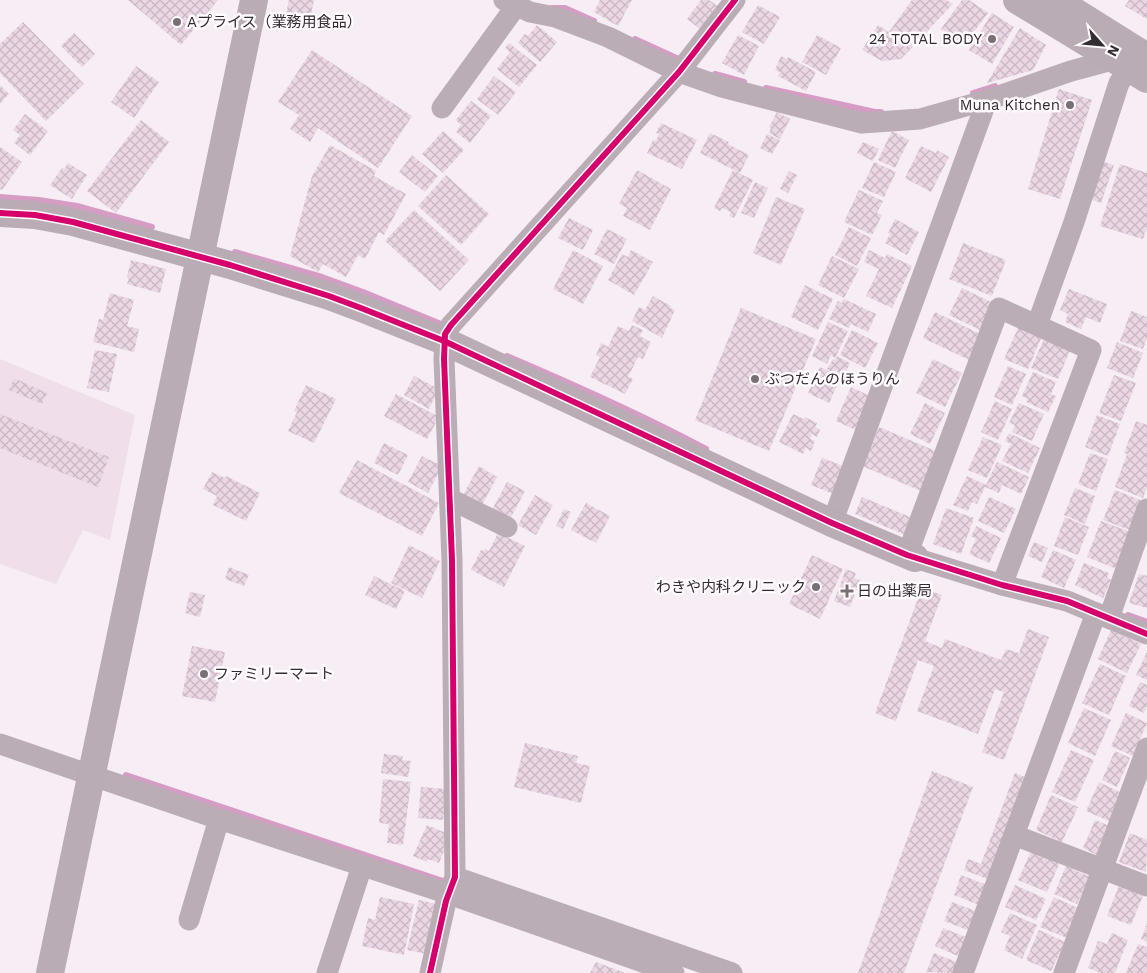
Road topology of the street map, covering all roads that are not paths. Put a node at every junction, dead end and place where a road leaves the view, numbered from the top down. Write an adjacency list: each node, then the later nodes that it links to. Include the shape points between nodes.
1 (254, 0): 11 (street)
2 (735, 0): 7 (street)
3 (1017, 0): 6 (street)
4 (1056, 0): 6 (street)
5 (510, 3): 7 (street); 9 (street)
6 (1137, 61): 8 (street, via 1071,71); 12 (street, via 1119,83)
7 (684, 65): 8 (street, via 722,87 862,123 920,119); 13 (street, via 451,325)
8 (987, 100): 16 (street)
9 (442, 108)
10 (0, 213): 11 (street, via 73,222)
11 (200, 258): 13 (street, via 329,296); 24 (street)
12 (1037, 325): 18 (street, via 999,308); 19 (street, via 1091,350)
13 (444, 341): 14 (street); 16 (street)
14 (450, 499): 17 (street); 29 (street)
15 (1147, 508): 20 (street)
16 (832, 523): 18 (street)
17 (507, 527)
18 (911, 556): 19 (street)
19 (1002, 585): 20 (street, via 1067,601)
20 (1103, 615): 21 (street); 26 (street)
21 (1147, 634)
22 (0, 744): 24 (street)
23 (1147, 748): 28 (street)
24 (91, 774): 25 (street); 32 (street)
25 (219, 819): 27 (street); 31 (street)
26 (1014, 835): 28 (street); 37 (street)
27 (362, 866): 29 (street); 33 (street)
28 (1102, 869): 30 (street); 38 (street)
29 (452, 885): 34 (street); 35 (street); 36 (street)
30 (1147, 886)
31 (189, 920)
32 (50, 973)
33 (327, 973)
34 (430, 973)
35 (674, 973)
36 (732, 973)
37 (963, 973)
38 (1064, 973)

